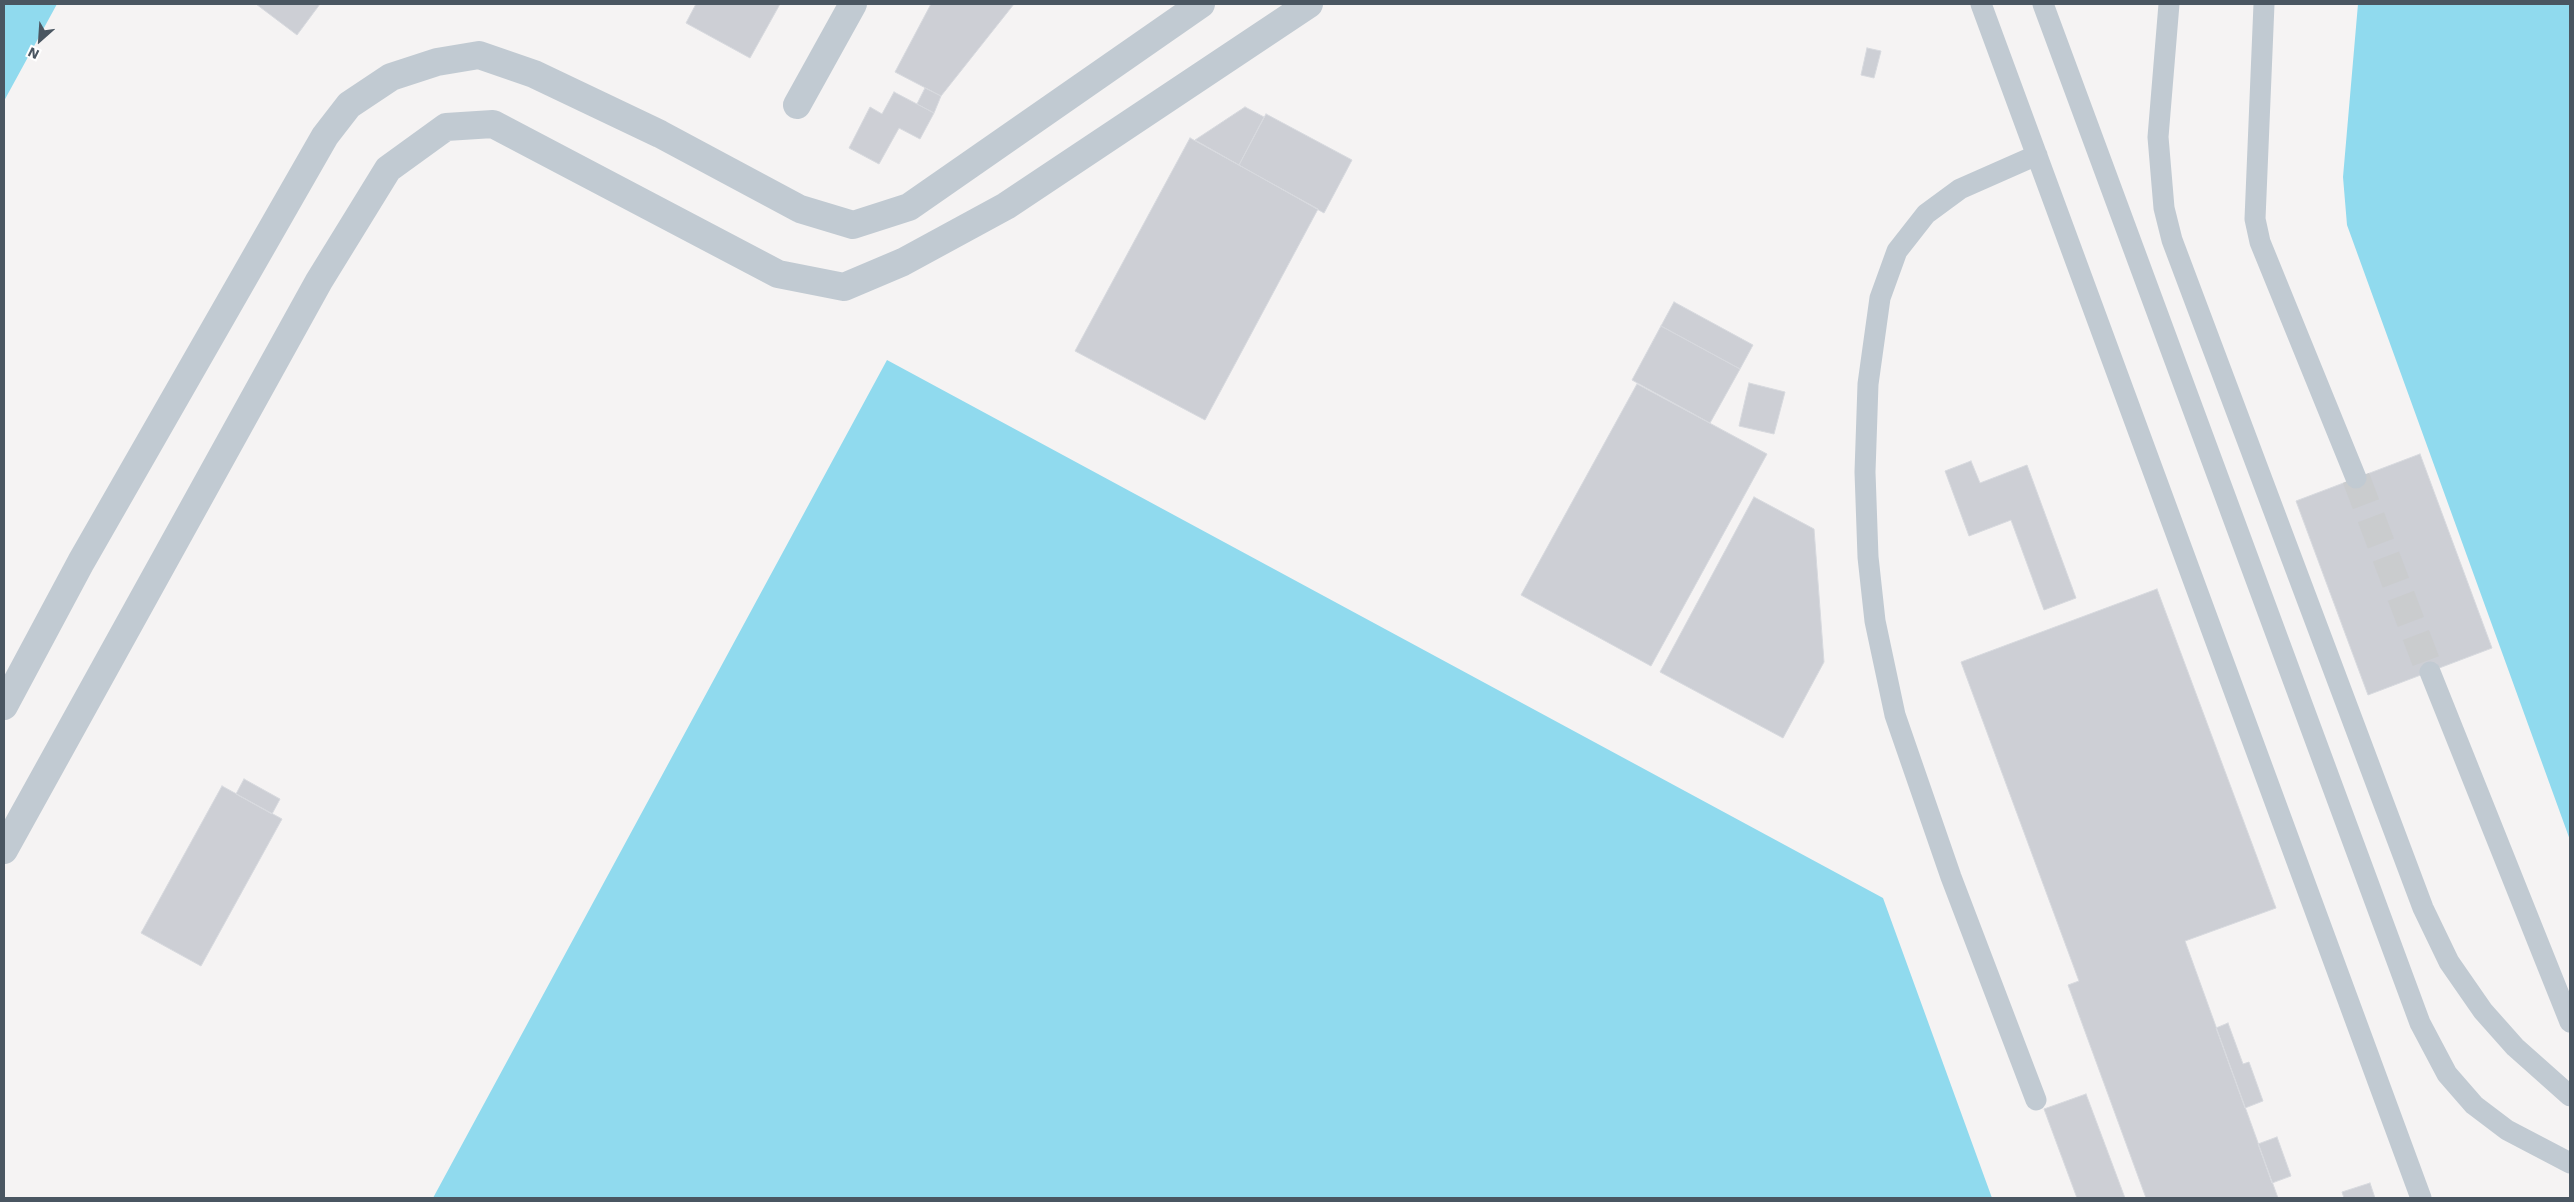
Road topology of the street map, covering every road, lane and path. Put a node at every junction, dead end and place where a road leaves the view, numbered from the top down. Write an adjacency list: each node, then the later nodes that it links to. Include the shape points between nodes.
1 (853, 4): 8 (street)
2 (1201, 4): 12 (street, via 909,207 853,225 800,209 660,134 534,74 479,55 437,62 391,77 349,105 325,136 81,562)
3 (1309, 4): 13 (street, via 1006,206 903,262 844,287 778,274 493,124 446,127 388,169 324,273)
4 (1981, 4): 9 (lane)
5 (2043, 4): 17 (lane, via 2420,1023 2448,1074 2474,1105 2507,1130)
6 (2169, 4): 15 (lane, via 2158,137 2164,208 2172,240 2423,908 2449,962 2483,1011 2515,1047)
7 (2264, 4): 10 (lane, via 2255,219 2260,242)
8 (797, 105)
9 (2037, 154): 16 (lane, via 1960,190 1926,214 1897,251 1880,298 1868,384 1865,472 1868,557 1875,621 1895,714 1948,867); 18 (lane)
10 (2356, 478)
11 (2430, 672): 14 (lane)
12 (4, 706)
13 (4, 850)
14 (2570, 1022)
15 (2570, 1096)
16 (2036, 1100)
17 (2570, 1163)
18 (2421, 1198)

